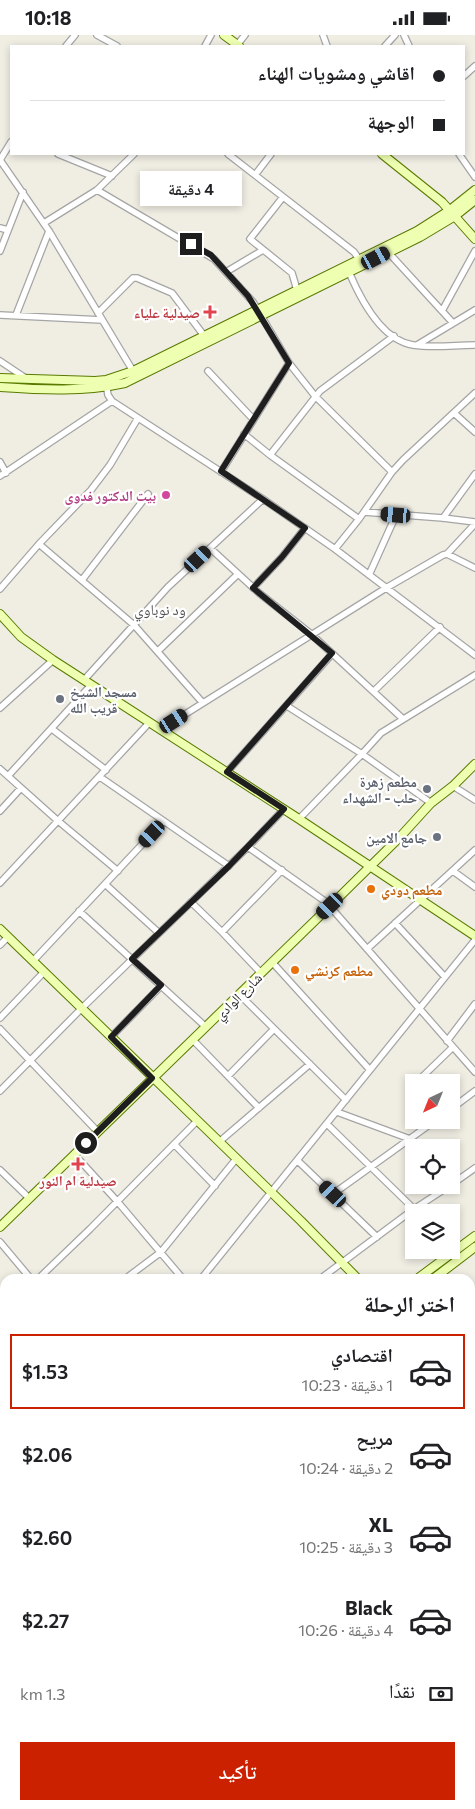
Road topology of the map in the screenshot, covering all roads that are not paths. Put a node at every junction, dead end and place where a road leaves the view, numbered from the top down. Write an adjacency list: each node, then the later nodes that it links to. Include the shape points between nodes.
1 (76, 35): 6 (street)
2 (97, 35): 7 (street)
3 (224, 35): 8 (main road)
4 (245, 35): 8 (street)
5 (396, 35): 9 (street)
6 (67, 45)
7 (114, 45)
8 (238, 45)
9 (386, 45)
10 (475, 67): 11 (street)
11 (465, 75)
12 (10, 144): 19 (street)
13 (60, 155): 21 (street)
14 (133, 155): 21 (street)
15 (229, 155): 20 (street)
16 (270, 155): 20 (street)
17 (383, 155): 28 (main road)
18 (460, 155): 22 (street)
19 (0, 160): 25 (street)
20 (255, 175): 26 (street)
21 (112, 176): 23 (street)
22 (475, 177)
23 (97, 190): 29 (street); 39 (street, via 211,255)
24 (475, 190): 28 (main road)
25 (23, 193): 29 (street); 31 (street)
26 (283, 197): 34 (street, via 250,237); 38 (street)
27 (475, 200): 28 (main road)
28 (453, 213): 33 (main road); 37 (main road, via 420,237); 38 (main road)
29 (44, 223): 32 (street)
30 (0, 228): 31 (street)
31 (8, 230): 35 (street)
32 (49, 231): 44 (street); 47 (street)
33 (475, 239)
34 (263, 250): 39 (street); 41 (street, via 292,273)
35 (0, 251)
36 (475, 251): 43 (street)
37 (388, 252): 38 (main road); 43 (street)
38 (361, 262): 40 (main road); 41 (main road)
39 (226, 272): 45 (street)
40 (350, 272): 45 (main road); 50 (street, via 366,307)
41 (297, 290): 45 (main road)
42 (475, 310): 49 (street)
43 (442, 311): 49 (street)
44 (98, 313): 48 (street); 51 (street, via 137,277 172,293)
45 (260, 313): 51 (main road); 55 (street); 60 (main road, via 126,383)
46 (0, 315): 47 (street)
47 (16, 315): 48 (street)
48 (102, 320): 56 (street)
49 (453, 323): 52 (street)
50 (394, 336): 52 (street, via 405,343); 63 (street)
51 (205, 337): 56 (main road)
52 (417, 345): 53 (street)
53 (475, 345)
54 (0, 361): 59 (street)
55 (289, 363): 63 (street); 67 (street)
56 (133, 371): 60 (main road)
57 (208, 371): 67 (street)
58 (0, 378): 59 (main road)
59 (29, 380): 60 (main road)
60 (106, 384): 61 (main road, via 66,390); 64 (street)
61 (0, 387)
62 (475, 393): 65 (street)
63 (315, 397): 70 (street); 73 (street)
64 (112, 401): 66 (street); 75 (street)
65 (454, 413): 68 (street); 73 (street)
66 (138, 418): 72 (street); 84 (street, via 91,490)
67 (253, 419): 69 (street)
68 (475, 432)
69 (244, 434): 70 (street); 72 (street)
70 (270, 455): 81 (street)
71 (0, 462): 75 (street)
72 (221, 471): 77 (street)
73 (392, 472): 78 (street)
74 (475, 474): 80 (street)
75 (3, 475)
76 (148, 494): 91 (street)
77 (263, 499): 83 (street); 85 (street)
78 (364, 512): 79 (street); 81 (street)
79 (396, 515): 80 (street); 90 (street)
80 (443, 518): 82 (street)
81 (359, 519): 86 (street)
82 (475, 523): 87 (street)
83 (305, 528): 86 (street); 93 (street)
84 (39, 544): 91 (street); 94 (street)
85 (210, 548): 89 (street); 96 (street)
86 (335, 549): 90 (street)
87 (447, 554): 88 (street); 92 (street)
88 (475, 568)
89 (238, 574): 93 (street); 99 (street)
90 (369, 575): 92 (street)
91 (82, 579): 96 (street)
92 (386, 587): 97 (street); 98 (street)
93 (253, 588): 98 (street)
94 (0, 589)
95 (0, 614): 102 (main road, via 21,637)
96 (134, 625): 99 (street); 104 (street)
97 (440, 627): 101 (street); 106 (street)
98 (311, 634): 100 (street); 107 (street)
99 (158, 651): 107 (street)
100 (332, 653): 106 (street); 108 (street)
101 (475, 655)
102 (53, 660): 104 (main road); 109 (street)
103 (475, 675): 110 (street)
104 (84, 680): 105 (main road)
105 (91, 685): 111 (main road); 112 (street)
106 (374, 691): 110 (street)
107 (202, 702): 113 (street)
108 (287, 705): 114 (street); 118 (street)
109 (0, 708)
110 (402, 718): 114 (street, via 381,733)
111 (149, 723): 113 (main road); 117 (street)
112 (52, 729): 117 (street); 119 (street)
113 (160, 730): 118 (main road)
114 (362, 754): 124 (street); 127 (street)
115 (475, 764): 121 (main road, شارع الوادي)
116 (0, 769): 119 (street)
117 (106, 770): 120 (street)
118 (227, 772): 125 (main road)
119 (8, 776): 122 (street)
120 (100, 777): 128 (street); 129 (street)
121 (453, 786): 123 (street); 124 (main road, شارع الوادي)
122 (21, 788): 126 (street); 128 (street)
123 (475, 800)
124 (431, 803): 132 (main road, شارع الوادي)
125 (284, 809): 127 (main road); 130 (street)
126 (0, 811)
127 (299, 819): 132 (main road)
128 (57, 820): 135 (street); 137 (street)
129 (163, 822): 133 (street); 135 (street)
130 (248, 847): 133 (street); 134 (street)
131 (475, 850): 136 (street)
132 (371, 865): 140 (main road); 142 (main road, شارع الوادي)
133 (229, 866): 141 (street)
134 (282, 870): 142 (street); 146 (street)
135 (118, 871): 138 (street)
136 (453, 871): 139 (street); 140 (street)
137 (0, 883)
138 (105, 884): 143 (street); 147 (street)
139 (475, 887)
140 (422, 899): 144 (street); 148 (main road)
141 (191, 903): 146 (street); 147 (street)
142 (330, 906): 152 (street); 155 (main road, شارع الوادي)
143 (79, 911): 153 (street); 154 (street)
144 (395, 923): 152 (street); 158 (street)
145 (0, 929): 149 (main road)
146 (222, 932): 157 (street)
147 (160, 933): 153 (street)
148 (475, 936)
149 (8, 937): 151 (street); 154 (main road)
150 (475, 940): 158 (street)
151 (0, 945)
152 (367, 949): 163 (street)
153 (132, 959): 159 (street); 162 (street)
154 (33, 961): 156 (main road)
155 (272, 962): 157 (main road, شارع الوادي); 174 (street)
156 (44, 972): 162 (main road); 164 (street)
157 (261, 973): 160 (main road, شارع الوادي)
158 (446, 977): 163 (street)
159 (161, 985): 165 (street); 168 (street)
160 (239, 994): 165 (main road, شارع الوادي); 167 (street)
161 (475, 1004): 170 (street)
162 (82, 1008): 168 (main road); 172 (street)
163 (420, 1010): 170 (street); 174 (street)
164 (0, 1018)
165 (206, 1027): 169 (main road, شارع الوادي)
166 (0, 1029): 172 (street)
167 (274, 1029): 173 (street); 177 (street)
168 (111, 1037): 178 (main road)
169 (192, 1040): 177 (street); 178 (main road, شارع الوادي)
170 (448, 1041): 171 (street)
171 (453, 1047): 175 (street); 176 (street)
172 (31, 1061): 179 (street); 188 (street)
173 (310, 1064): 181 (street); 183 (street)
174 (370, 1070): 181 (street)
175 (475, 1072)
176 (425, 1074)
177 (228, 1076): 183 (street)
178 (152, 1078): 185 (main road); 188 (main road, شارع الوادي)
179 (0, 1091)
180 (475, 1091): 182 (street)
181 (346, 1100): 184 (street)
182 (460, 1102)
183 (258, 1108): 190 (street)
184 (337, 1112): 186 (street); 189 (street)
185 (197, 1121): 190 (main road); 192 (street)
186 (327, 1124): 195 (street); 196 (street)
187 (424, 1129): 189 (street)
188 (98, 1132): 193 (main road, شارع الوادي)
189 (410, 1139)
190 (219, 1142): 194 (main road)
191 (405, 1142): 196 (street)
192 (174, 1144): 200 (street); 205 (street)
193 (74, 1154): 204 (main road, شارع الوادي); 205 (street)
194 (236, 1159): 200 (street); 201 (main road)
195 (298, 1161): 201 (street); 202 (street)
196 (370, 1166): 202 (street); 206 (street)
197 (475, 1168): 199 (street)
198 (0, 1170): 204 (street)
199 (460, 1178)
200 (215, 1185): 214 (street)
201 (272, 1193): 215 (main road); 220 (street)
202 (333, 1194): 211 (street)
203 (436, 1194): 207 (street)
204 (29, 1198): 209 (main road, شارع الوادي)
205 (117, 1201): 214 (street); 217 (street)
206 (409, 1204)
207 (421, 1204)
208 (405, 1216): 211 (street)
209 (0, 1227)
210 (475, 1236): 223 (main road)
211 (377, 1237): 215 (street)
212 (0, 1242): 216 (street)
213 (475, 1247): 224 (main road)
214 (161, 1252): 218 (street); 219 (street)
215 (343, 1262): 221 (street); 222 (main road)
216 (27, 1274)
217 (43, 1274)
218 (132, 1274)
219 (178, 1274)
220 (205, 1274)
221 (327, 1274)
222 (354, 1274)
223 (424, 1274)
224 (441, 1274)

